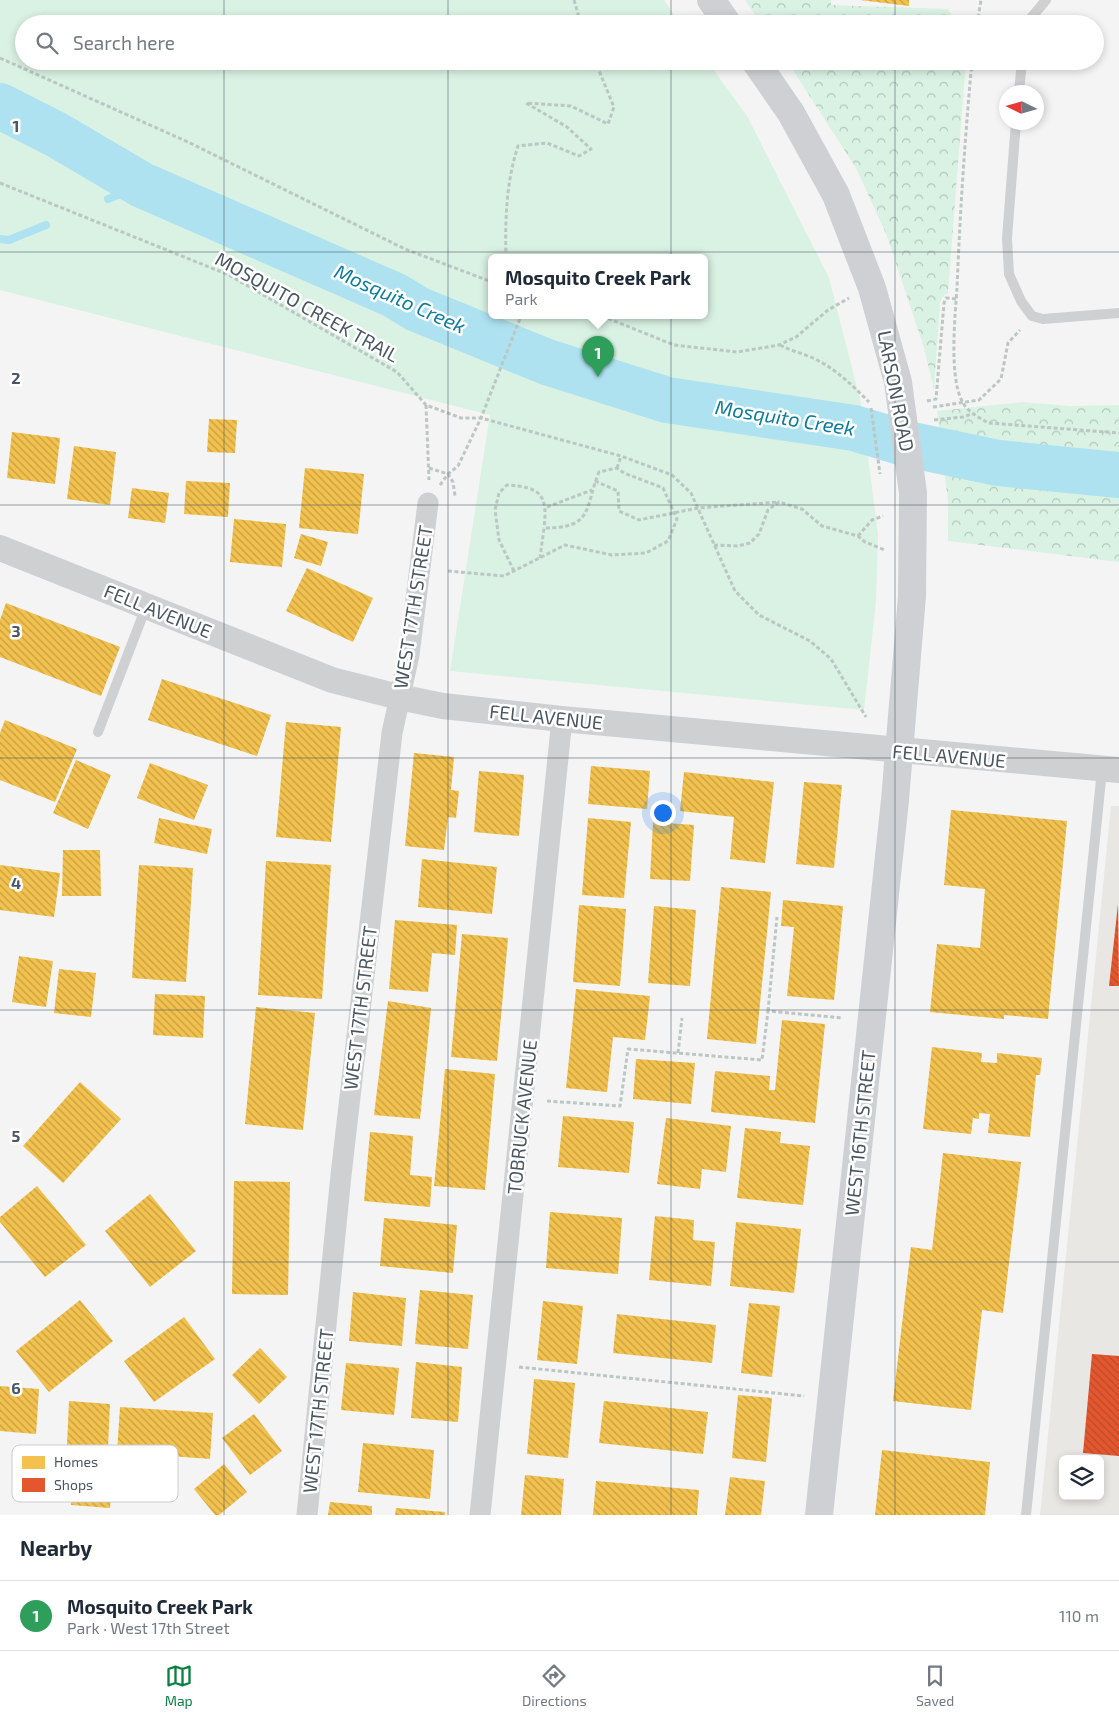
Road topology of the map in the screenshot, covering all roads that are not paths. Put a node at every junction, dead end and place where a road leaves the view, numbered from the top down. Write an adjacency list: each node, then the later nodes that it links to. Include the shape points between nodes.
1 (711, 0): 3 (main road)
2 (1046, 0): 4 (lane)
3 (722, 15)
4 (1034, 15)
5 (761, 70): 16 (main road, LARSON ROAD, via 791,113 836,195 872,288 891,351 914,406 912,596)
6 (1021, 70): 7 (lane)
7 (1020, 85)
8 (1015, 130): 9 (lane, via 1007,238 1008,274 1021,301 1032,316 1043,319)
9 (1119, 313)
10 (428, 503): 13 (street, WEST 17TH STREET, via 409,655)
11 (0, 548): 12 (street, FELL AVENUE)
12 (146, 607): 13 (street, FELL AVENUE, via 332,680); 15 (lane)
13 (399, 697): 14 (street, FELL AVENUE, via 443,706); 18 (street, WEST 17TH STREET, via 392,733 342,1166)
14 (562, 719): 16 (street, FELL AVENUE); 19 (street, TOBRUCK AVENUE)
15 (98, 732)
16 (899, 751): 17 (street, FELL AVENUE); 20 (main road, WEST 16TH STREET)
17 (1111, 770): 21 (lane)
18 (307, 1515)
19 (480, 1515)
20 (819, 1515)
21 (1026, 1515)

